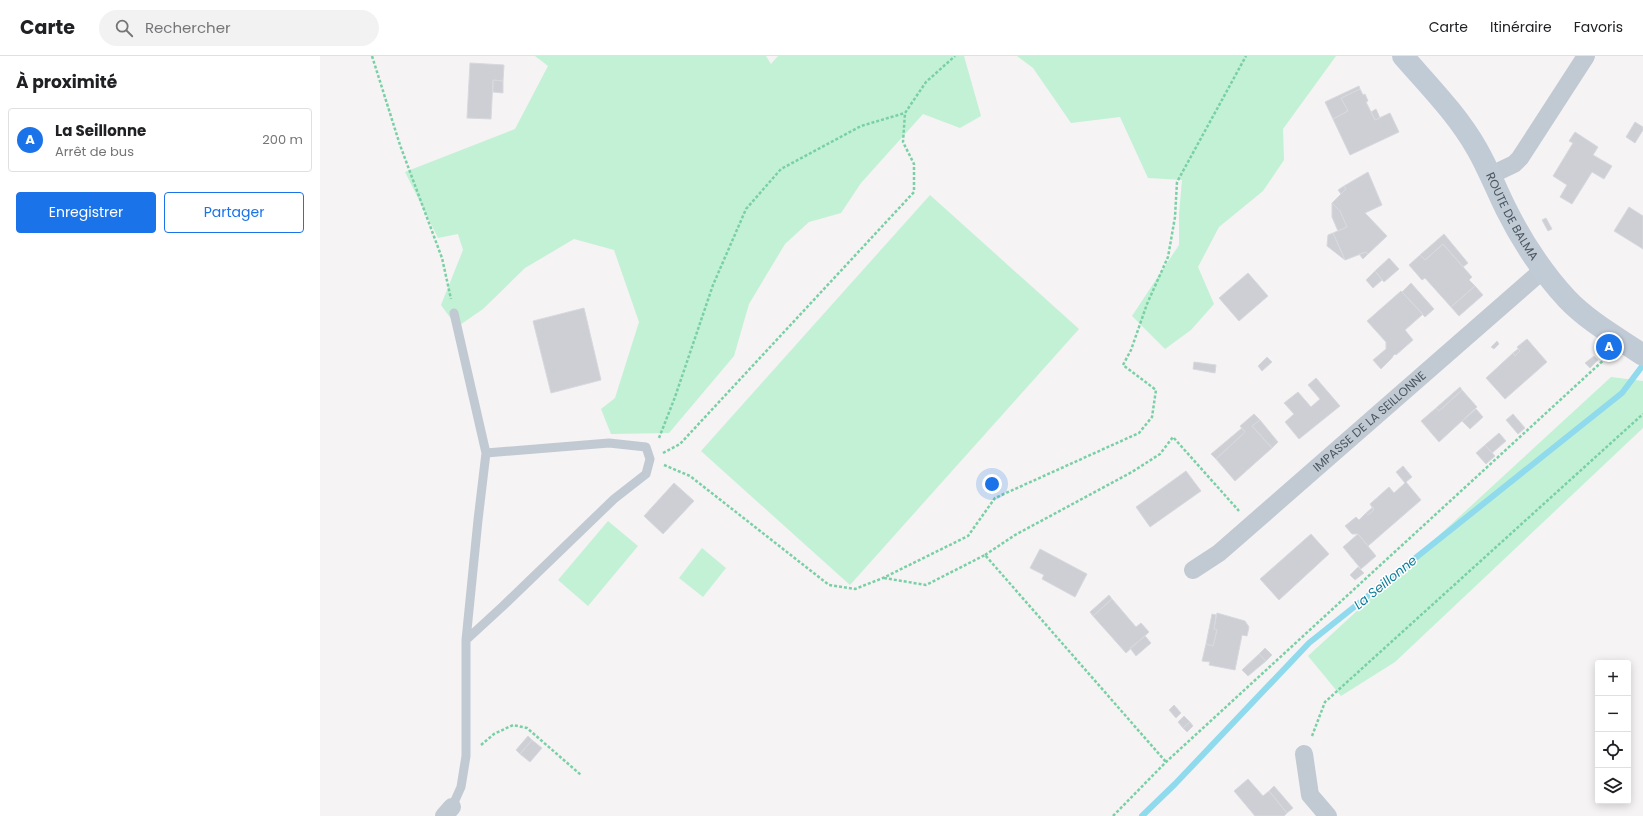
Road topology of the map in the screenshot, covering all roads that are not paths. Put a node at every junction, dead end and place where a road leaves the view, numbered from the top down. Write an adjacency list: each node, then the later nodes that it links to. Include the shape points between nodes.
1 (1403, 56): 3 (street, ROUTE DE BALMA, via 1466,131)
2 (1586, 56): 3 (street, via 1520,158 1514,164)
3 (1491, 175): 4 (street, ROUTE DE BALMA, via 1515,226)
4 (1544, 269): 6 (street, ROUTE DE BALMA, via 1567,299 1589,318); 8 (street, IMPASSE DE LA SEILLONNE, via 1219,553)
5 (454, 313): 7 (lane)
6 (1633, 348)
7 (486, 453): 9 (lane); 9 (lane, via 609,443 646,447 650,459 646,474 614,499)
8 (1193, 570)
9 (466, 640): 11 (lane, via 466,756 461,787)
10 (1304, 754): 12 (street, via 1310,795)
11 (448, 811)
12 (1328, 816)

